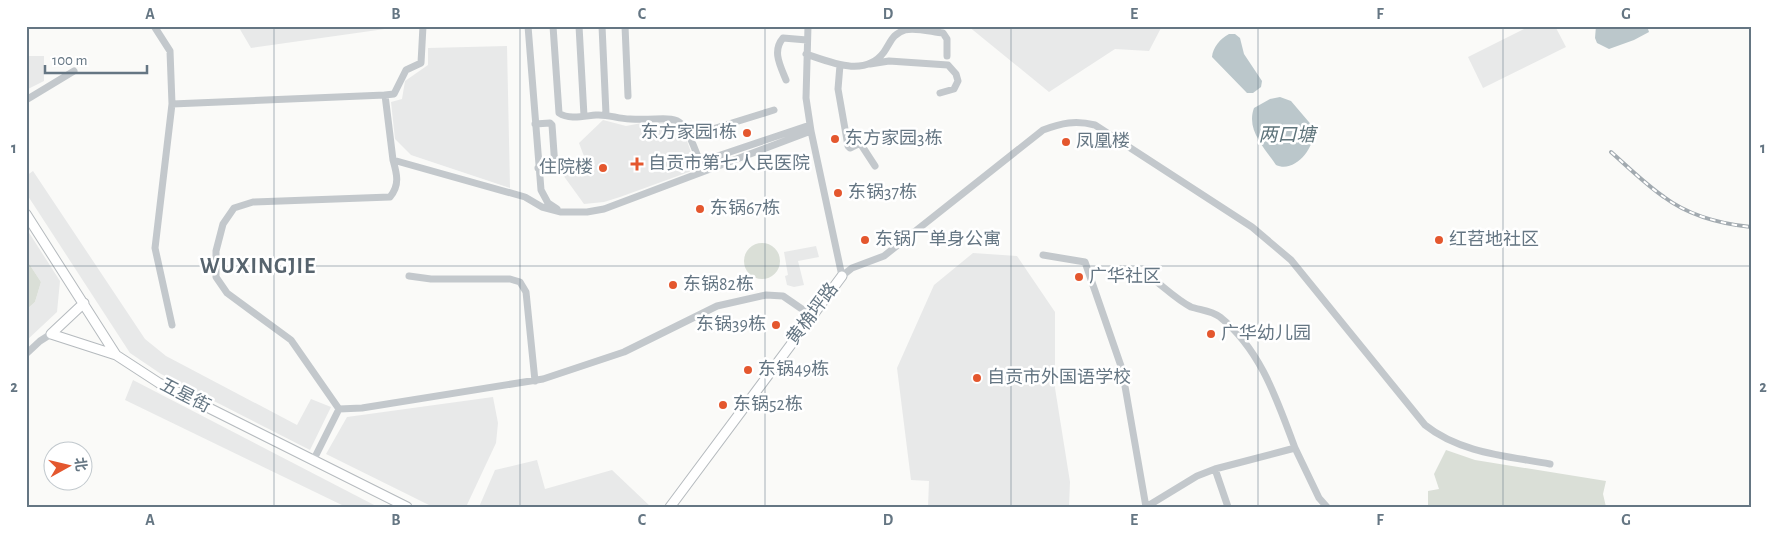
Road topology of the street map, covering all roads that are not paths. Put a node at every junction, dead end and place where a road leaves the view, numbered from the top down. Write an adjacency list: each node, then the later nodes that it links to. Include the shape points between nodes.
1 (154, 26): 20 (street, via 170,51)
2 (423, 26): 17 (street, via 421,63 406,70 394,94)
3 (528, 26): 24 (street)
4 (553, 26): 23 (street, via 558,113 564,117)
5 (579, 26): 23 (street)
6 (602, 26): 22 (street)
7 (625, 26): 18 (street)
8 (808, 26): 9 (street, 黄桷坪路)
9 (807, 40): 10 (street, 黄桷坪路); 15 (street, via 783,38 778,44 777,56)
10 (806, 54): 13 (street); 25 (street, 黄桷坪路, via 806,98)
11 (947, 56): 12 (street, via 943,33 907,30 896,34 884,52)
12 (870, 64): 13 (street); 16 (street, via 889,61 948,65 958,81 954,89)
13 (840, 65): 28 (street, via 838,89 848,146 860,143)
14 (74, 71): 19 (street)
15 (786, 80)
16 (940, 93)
17 (385, 95): 20 (street); 27 (street)
18 (628, 96)
19 (26, 100)
20 (172, 104): 38 (street, via 155,248)
21 (774, 110): 26 (street)
22 (606, 114): 23 (street); 26 (street, via 630,120 666,117 683,124)
23 (584, 116)
24 (535, 124): 29 (street); 29 (street, via 552,125 555,167)
25 (811, 128): 26 (street, via 700,162); 30 (street, via 626,202 587,212); 34 (street, 黄桷坪路)
26 (690, 136)
27 (393, 160): 30 (street, via 525,197 542,207); 43 (street, via 396,190 390,197 253,202 234,208 223,224 216,251 216,278 227,293 292,340)
28 (875, 166)
29 (538, 168): 30 (street, via 541,190 548,203)
30 (561, 212)
31 (26, 214): 36 (main road, 五星街)
32 (1043, 255): 50 (street, via 1085,262 1122,368)
33 (409, 276): 42 (street, via 520,282 526,292)
34 (842, 276): 37 (main road, 黄桷坪路); 46 (street, via 852,268 884,256 1043,130 1063,122 1080,121 1095,125 1252,227 1291,260 1425,425 1475,450)
35 (1157, 282): 44 (street, via 1189,306 1218,315 1243,340 1258,360)
36 (84, 303): 39 (main road); 41 (main road, 五星街)
37 (812, 316): 42 (street, via 791,299 776,294 732,302 703,312 624,352); 49 (main road, 黄桷坪路)
38 (172, 325)
39 (51, 334): 40 (street); 41 (main road)
40 (26, 354)
41 (116, 355): 45 (main road, 五星街, via 159,383)
42 (535, 381): 43 (street, via 362,408)
43 (339, 408): 45 (street)
44 (1295, 448): 47 (street); 52 (street, via 1319,498)
45 (313, 461): 48 (main road, 五星街)
46 (1550, 464)
47 (1215, 470): 50 (street, via 1197,476); 51 (street)
48 (405, 506)
49 (670, 507)
50 (1146, 507)
51 (1228, 507)
52 (1327, 507)

